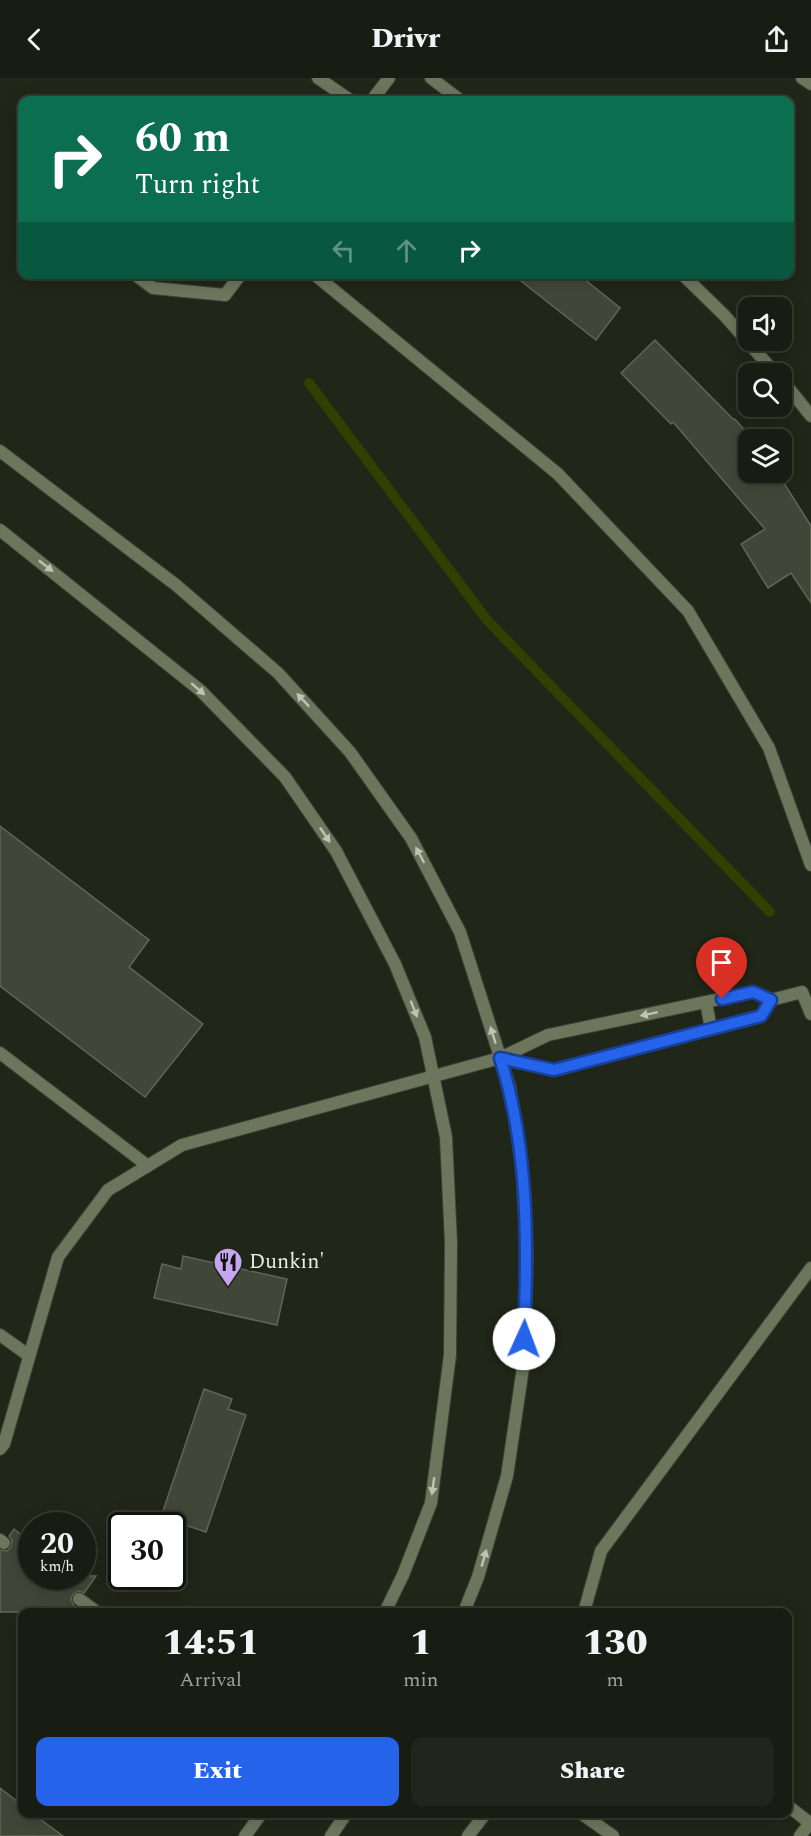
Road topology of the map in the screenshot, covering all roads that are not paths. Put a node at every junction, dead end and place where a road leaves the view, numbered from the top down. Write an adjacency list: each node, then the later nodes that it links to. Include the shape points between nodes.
1 (318, 78): 6 (street)
2 (389, 78): 7 (street)
3 (431, 78): 8 (street)
4 (802, 78): 5 (street)
5 (811, 84)
6 (344, 96)
7 (375, 96)
8 (455, 96)
9 (141, 279): 10 (street, via 153,288 225,296)
10 (237, 279)
11 (320, 279): 18 (street, via 558,474 688,611 769,748)
12 (687, 279): 13 (street)
13 (766, 363)
14 (792, 392): 15 (street)
15 (811, 416)
16 (0, 451): 24 (street, one-way to 16, via 460,932 411,838 350,752 278,673 176,585)
17 (0, 530): 25 (street, one-way to 25, via 201,691 285,777 336,850 395,963 425,1037)
18 (811, 865)
19 (771, 1000): 20 (street, via 753,992); 21 (street, via 802,992); 22 (street, via 761,1016)
20 (706, 1002): 22 (street); 24 (street, one-way to 24, via 548,1035)
21 (811, 1014)
22 (711, 1029): 24 (street, via 554,1070)
23 (0, 1053): 26 (street)
24 (500, 1058): 25 (street); 34 (street, one-way to 24, via 507,1476 524,1361 527,1253 522,1166 510,1088)
25 (433, 1077): 26 (street, via 182,1145); 33 (street, one-way to 33, via 446,1137 451,1243 450,1355 431,1503)
26 (148, 1166): 29 (street, via 108,1190 57,1257)
27 (811, 1268): 35 (street, via 601,1551)
28 (0, 1335): 29 (street)
29 (28, 1355): 30 (street)
30 (0, 1449)
31 (79, 1599): 32 (street)
32 (91, 1608)
33 (387, 1608)
34 (466, 1608)
35 (585, 1608)
36 (792, 1809): 45 (street, via 810,1823)
37 (258, 1818): 41 (street)
38 (343, 1818): 42 (street)
39 (482, 1818): 43 (street)
40 (588, 1818): 44 (street)
41 (245, 1836)
42 (331, 1836)
43 (468, 1836)
44 (613, 1836)
45 (800, 1836)

